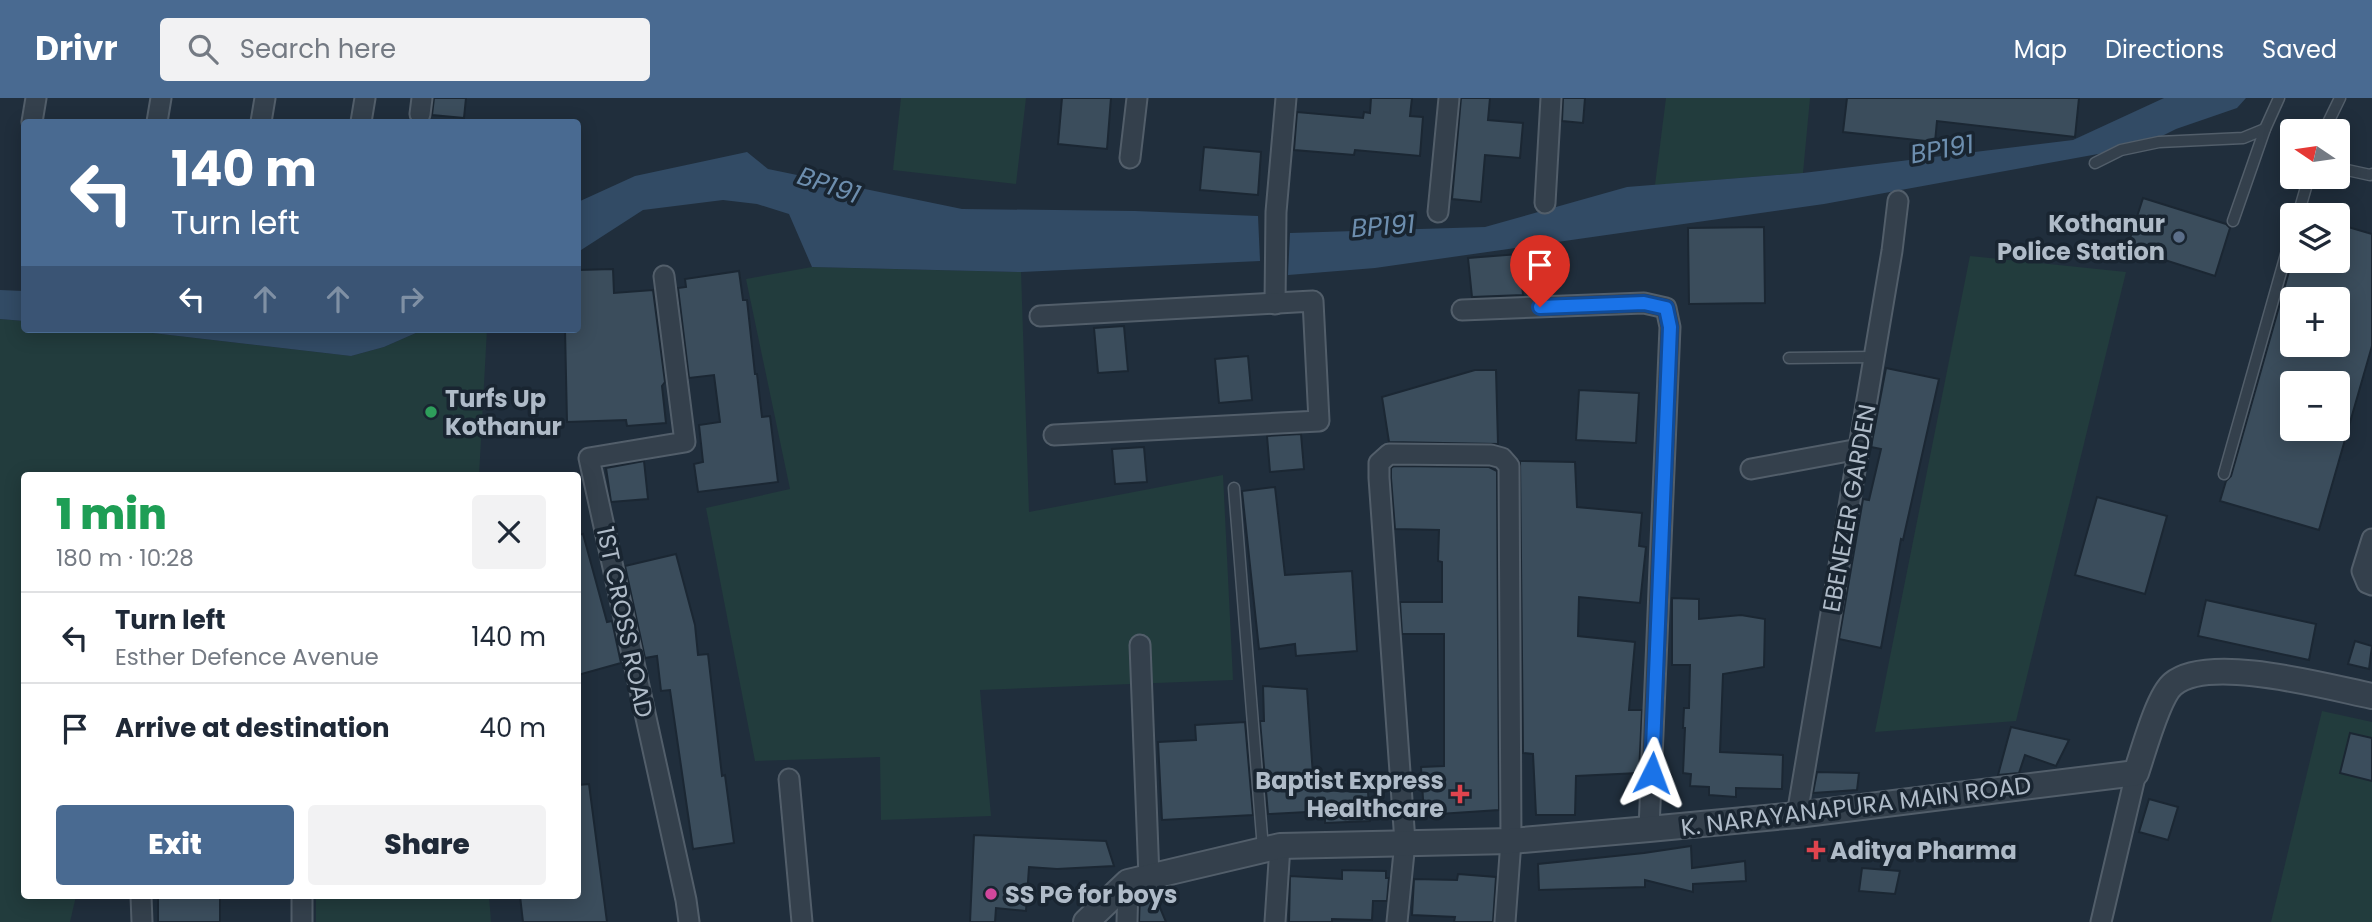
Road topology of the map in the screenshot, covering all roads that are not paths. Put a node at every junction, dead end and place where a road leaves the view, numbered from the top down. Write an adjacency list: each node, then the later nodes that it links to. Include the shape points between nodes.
1 (36, 98): 11 (street)
2 (161, 98): 12 (street)
3 (265, 98): 13 (street)
4 (365, 98): 14 (street)
5 (1137, 98): 17 (street)
6 (1286, 98): 27 (street, via 1276,212)
7 (1450, 98): 23 (street)
8 (1551, 98): 22 (street)
9 (2279, 98): 16 (lane)
10 (2340, 98): 15 (lane)
11 (32, 119)
12 (158, 119)
13 (262, 119)
14 (362, 119)
15 (2330, 119)
16 (2265, 128): 18 (lane, via 2243,138 2159,142 2120,150); 24 (lane)
17 (1130, 158)
18 (2095, 163)
19 (2350, 171): 20 (lane)
20 (2372, 174)
21 (1898, 201): 30 (street, EBENEZER GARDEN)
22 (1545, 203)
23 (1438, 212)
24 (2233, 220)
25 (2281, 273): 35 (lane)
26 (664, 276): 53 (street, 1ST CROSS ROAD, via 685,442 589,458)
27 (1275, 304): 29 (street); 32 (street, via 1313,302 1319,421)
28 (1462, 310): 44 (street, via 1644,303 1666,308 1670,327)
29 (1040, 316)
30 (1874, 357): 31 (lane); 33 (street, EBENEZER GARDEN)
31 (1789, 358)
32 (1054, 435)
33 (1859, 449): 34 (street); 43 (street, EBENEZER GARDEN)
34 (1751, 469)
35 (2224, 474)
36 (1234, 488): 47 (lane)
37 (2372, 539): 38 (street, via 2362,571)
38 (2372, 585)
39 (1140, 645): 48 (street)
40 (2372, 696): 41 (street, via 2274,676 2210,671 2186,677 2171,685 2163,700)
41 (2136, 773): 43 (street, K. NARAYANAPURA MAIN ROAD); 60 (street)
42 (789, 779): 54 (street)
43 (1797, 815): 44 (street, K. NARAYANAPURA MAIN ROAD)
44 (1649, 829): 45 (street, K. NARAYANAPURA MAIN ROAD)
45 (1511, 841): 46 (street, K. NARAYANAPURA MAIN ROAD); 46 (street, via 1508,466 1491,455 1389,454 1379,463 1379,478); 59 (street)
46 (1405, 842): 47 (street, K. NARAYANAPURA MAIN ROAD); 58 (street)
47 (1271, 848): 48 (street, K. NARAYANAPURA MAIN ROAD); 57 (street)
48 (1139, 879): 55 (street); 56 (street)
49 (141, 899): 51 (street)
50 (302, 899): 52 (street)
51 (142, 922)
52 (302, 922)
53 (688, 922)
54 (802, 922)
55 (1086, 922)
56 (1127, 922)
57 (1275, 922)
58 (1396, 922)
59 (1506, 922)
60 (2101, 922)

